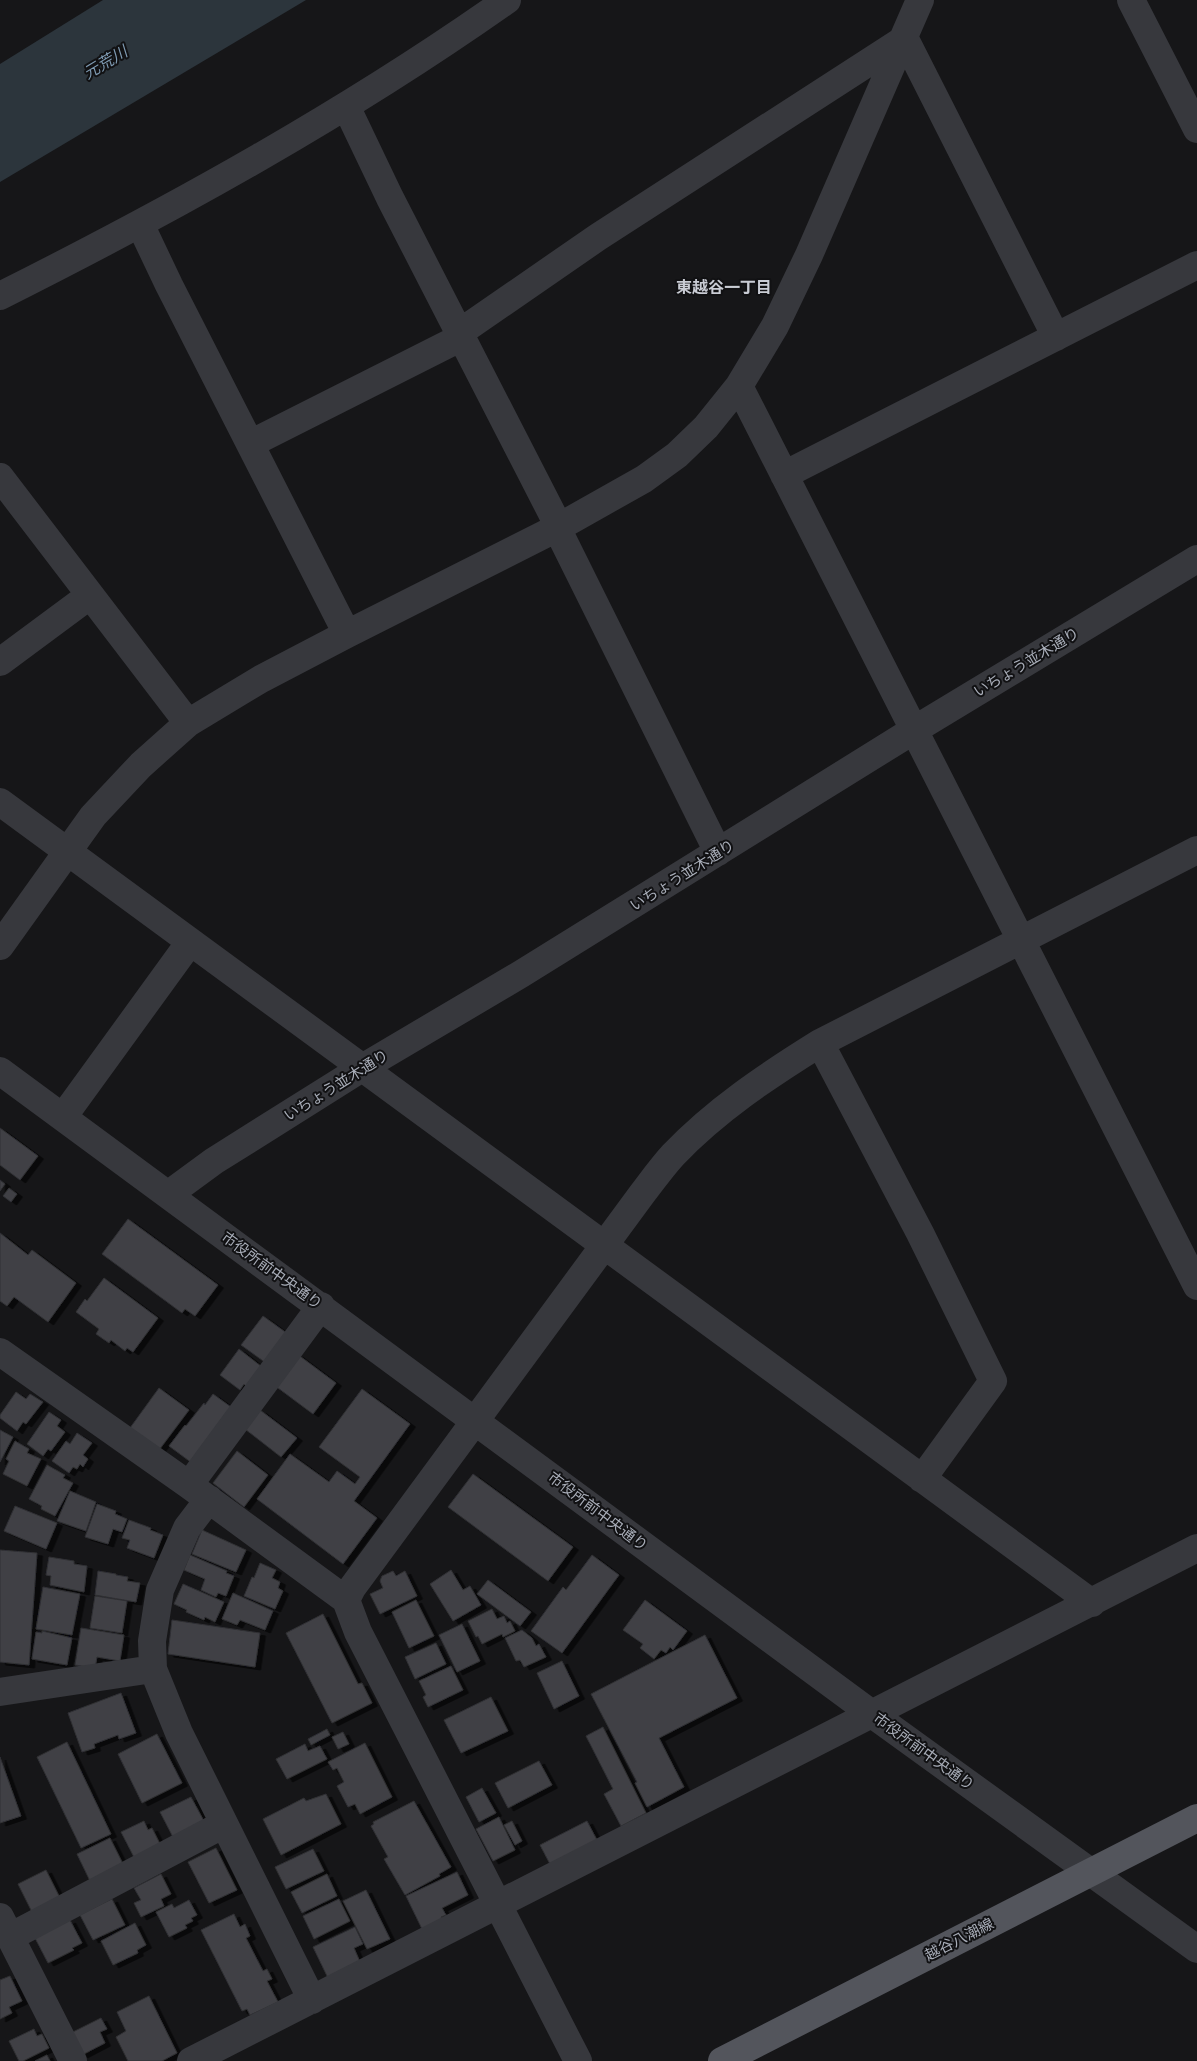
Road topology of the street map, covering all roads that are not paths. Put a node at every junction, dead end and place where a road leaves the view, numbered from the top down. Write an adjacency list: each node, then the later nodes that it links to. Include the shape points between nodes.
1 (507, 0): 5 (street)
2 (920, 0): 4 (street)
3 (1131, 0): 6 (street)
4 (903, 38): 10 (street, via 630,216); 11 (street); 12 (street, via 809,255 774,326)
5 (346, 106): 7 (street); 10 (street)
6 (1197, 128)
7 (140, 224): 9 (street); 13 (street)
8 (1197, 265): 11 (street)
9 (0, 296)
10 (460, 335): 13 (street); 16 (street)
11 (1056, 337): 14 (street)
12 (739, 386): 14 (street); 16 (street, via 706,427 677,455 644,479)
13 (250, 444): 19 (street)
14 (784, 475): 22 (street)
15 (0, 477): 18 (street)
16 (558, 528): 19 (street); 26 (street)
17 (1197, 559): 22 (street, いちょう並木通り)
18 (89, 596): 20 (street); 21 (street)
19 (347, 634): 21 (street, via 261,679)
20 (0, 662)
21 (188, 723): 25 (street, via 115,791)
22 (914, 730): 26 (street, いちょう並木通り); 27 (street)
23 (0, 802): 25 (street)
24 (1197, 850): 27 (street)
25 (68, 852): 28 (street); 29 (street)
26 (718, 852): 31 (street, いちょう並木通り)
27 (1021, 940): 30 (street); 36 (street)
28 (190, 942): 31 (street); 33 (street)
29 (0, 946)
30 (820, 1043): 35 (street, via 766,1076 722,1110 680,1149); 40 (street, via 993,1380)
31 (362, 1068): 34 (street, いちょう並木通り, via 214,1161); 35 (street)
32 (0, 1071): 33 (street, 市役所前中央通り)
33 (63, 1117): 34 (street, 市役所前中央通り)
34 (169, 1194): 37 (street, 市役所前中央通り)
35 (604, 1245): 39 (street); 40 (street)
36 (1197, 1286)
37 (321, 1306): 39 (street, 市役所前中央通り); 41 (street)
38 (4, 1363): 41 (street)
39 (475, 1420): 43 (street); 47 (street, 市役所前中央通り)
40 (922, 1479): 44 (street)
41 (199, 1492): 43 (street); 45 (street, via 160,1590 152,1641)
42 (1197, 1548): 44 (street)
43 (346, 1600): 51 (street, via 358,1632)
44 (1092, 1603): 47 (street)
45 (153, 1669): 46 (street); 49 (street, via 179,1733)
46 (0, 1692)
47 (872, 1714): 50 (street, 市役所前中央通り); 51 (street)
48 (1197, 1818): 50 (main road, 越谷八潮線)
49 (224, 1824): 52 (street); 54 (street)
50 (1091, 1871): 53 (street, 市役所前中央通り); 58 (main road, 越谷八潮線)
51 (498, 1905): 54 (street); 57 (street)
52 (5, 1927): 55 (street)
53 (1197, 1949)
54 (312, 2000): 56 (street)
55 (74, 2061)
56 (190, 2061)
57 (578, 2061)
58 (722, 2061)

